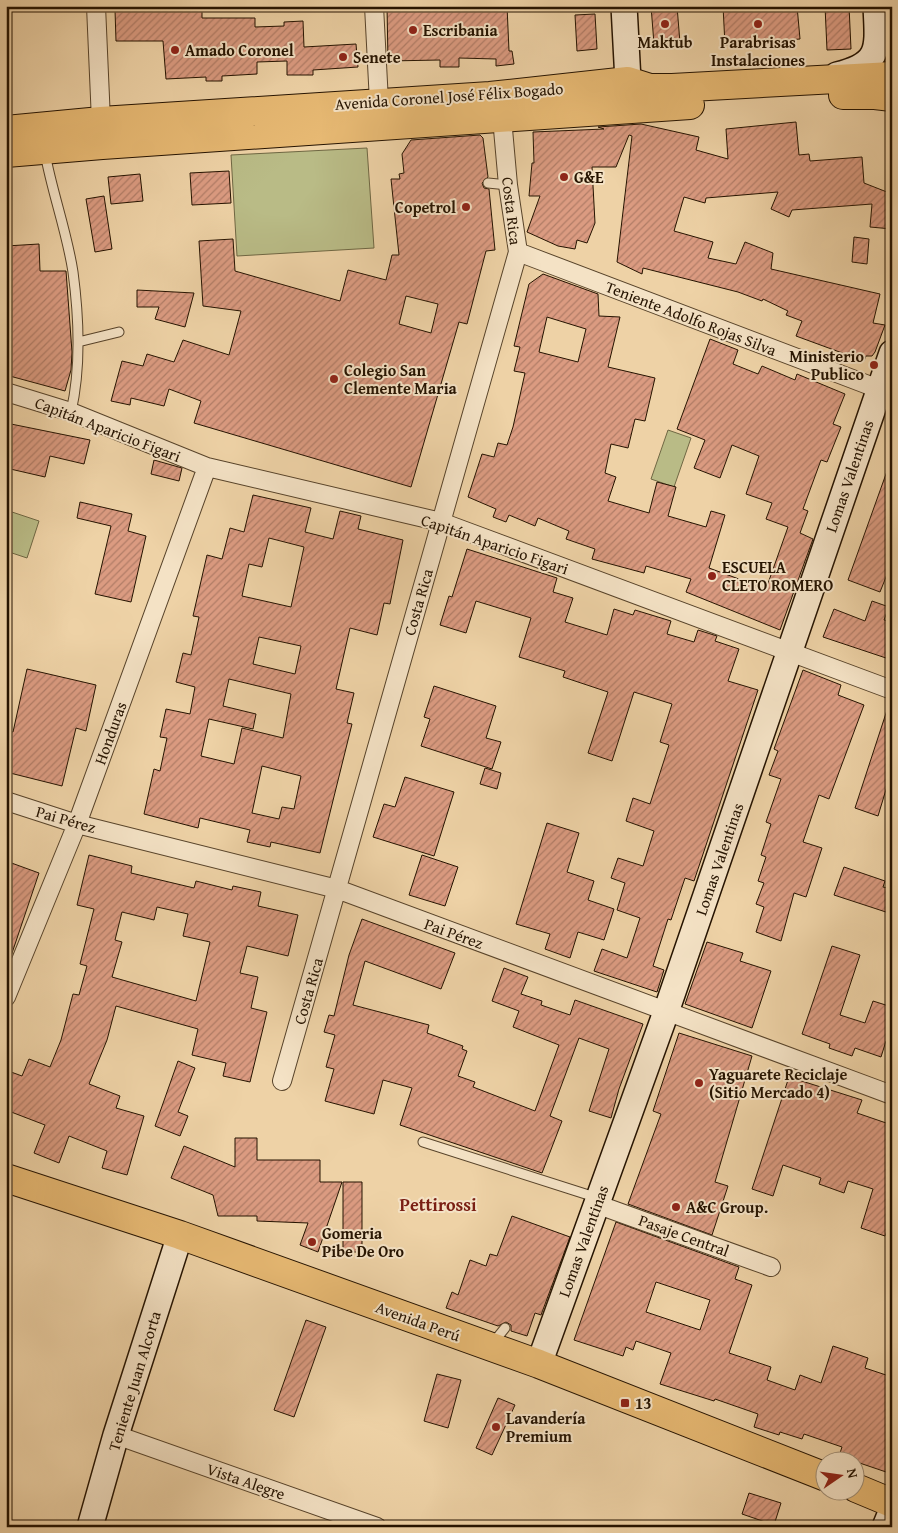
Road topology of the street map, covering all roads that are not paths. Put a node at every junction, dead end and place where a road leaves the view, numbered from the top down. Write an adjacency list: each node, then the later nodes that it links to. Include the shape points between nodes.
1 (96, 6): 12 (street)
2 (374, 6): 9 (street)
3 (624, 6): 7 (street)
4 (876, 6): 6 (street, via 876,41 872,57 866,65 852,71)
5 (892, 76): 6 (main road, Avenida Coronel José Félix Bogado)
6 (822, 78): 7 (main road, Avenida Coronel José Félix Bogado, via 665,88 650,88)
7 (628, 81): 9 (main road, Avenida Coronel José Félix Bogado, via 490,96); 10 (main road)
8 (892, 97): 10 (main road, Avenida Coronel José Félix Bogado, via 857,94)
9 (379, 102): 12 (main road, Avenida Coronel José Félix Bogado)
10 (595, 111): 11 (main road, Avenida Coronel José Félix Bogado)
11 (502, 118): 14 (main road, Avenida Coronel José Félix Bogado, via 404,128); 17 (street, Costa Rica)
12 (101, 121): 13 (main road, Avenida Coronel José Félix Bogado)
13 (6, 130)
14 (44, 150): 15 (main road, Avenida Coronel José Félix Bogado); 20 (lane, via 73,271)
15 (6, 153)
16 (488, 183): 17 (lane)
17 (508, 185): 18 (street, Costa Rica)
18 (518, 252): 22 (street, Teniente Adolfo Rojas Silva); 26 (street, Costa Rica)
19 (119, 332): 20 (lane)
20 (78, 342): 24 (lane, via 76,390)
21 (892, 353): 22 (street, Lomas Valentinas)
22 (885, 391): 27 (street, Lomas Valentinas)
23 (6, 392): 24 (street, Capitán Aparicio Figari)
24 (71, 412): 25 (street, Capitán Aparicio Figari)
25 (207, 468): 26 (street, Capitán Aparicio Figari); 30 (street, Honduras)
26 (441, 522): 27 (street, Capitán Aparicio Figari); 31 (street, Costa Rica)
27 (790, 652): 28 (street, Capitán Aparicio Figari); 33 (street, Lomas Valentinas)
28 (892, 690)
29 (6, 801): 30 (street, Pai Pérez)
30 (77, 824): 31 (street, Pai Pérez); 32 (street, Honduras)
31 (337, 889): 33 (street, Pai Pérez); 34 (street, Costa Rica)
32 (6, 997)
33 (666, 1012): 35 (street, Pai Pérez); 38 (street, Lomas Valentinas)
34 (282, 1081)
35 (892, 1095)
36 (423, 1142): 38 (lane)
37 (6, 1178): 39 (main road, Avenida Perú)
38 (598, 1201): 40 (street, Pasaje Central); 41 (street, Lomas Valentinas, via 558,1301)
39 (180, 1235): 41 (main road, Avenida Perú, via 498,1337); 42 (street, Teniente Juan Alcorta)
40 (771, 1267)
41 (539, 1364): 43 (main road, Avenida Perú)
42 (116, 1436): 47 (street, Teniente Juan Alcorta); 48 (street, Vista Alegre)
43 (816, 1473)
44 (866, 1492): 45 (main road)
45 (892, 1503)
46 (892, 1510): 49 (street)
47 (90, 1527)
48 (377, 1527)
49 (885, 1527)

